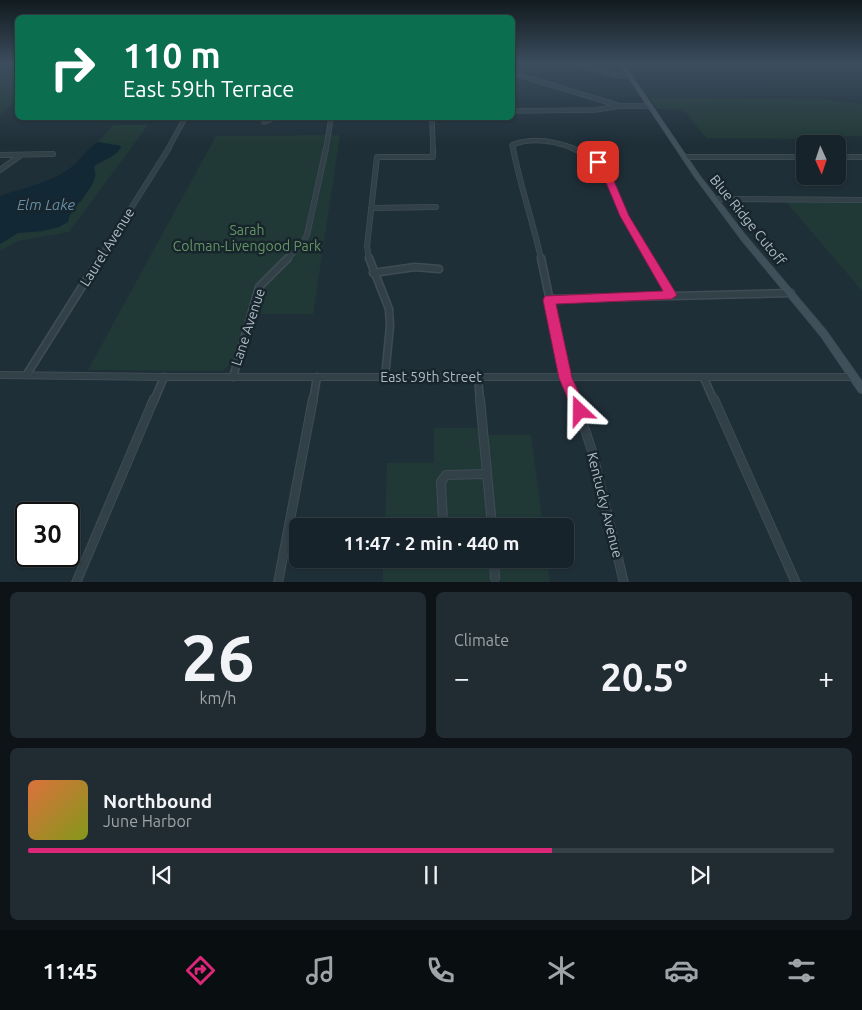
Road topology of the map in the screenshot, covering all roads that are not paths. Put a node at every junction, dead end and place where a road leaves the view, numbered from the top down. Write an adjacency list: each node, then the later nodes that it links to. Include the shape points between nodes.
1 (568, 90): 3 (street)
2 (640, 90): 4 (main road, Blue Ridge Cutoff)
3 (619, 106): 4 (street); 5 (street, via 595,110)
4 (650, 106): 14 (main road, Blue Ridge Cutoff)
5 (515, 111)
6 (184, 120): 29 (street, Laurel Avenue)
7 (268, 120): 10 (street)
8 (331, 120): 31 (street, Lane Avenue, via 307,235 259,287)
9 (432, 120): 22 (street, via 433,157 377,157)
10 (264, 122)
11 (53, 154): 13 (street)
12 (0, 155): 13 (street)
13 (22, 155): 18 (street)
14 (684, 157): 15 (street); 19 (main road, Blue Ridge Cutoff)
15 (796, 157)
16 (846, 157): 17 (street)
17 (862, 157)
18 (0, 170)
19 (714, 199): 20 (street); 25 (main road, Blue Ridge Cutoff)
20 (862, 200)
21 (436, 207): 22 (street)
22 (371, 208): 24 (street, via 367,246)
23 (439, 269): 24 (street, via 415,267)
24 (373, 273): 33 (street, via 384,291 389,309)
25 (791, 293): 26 (street); 35 (main road, Blue Ridge Cutoff)
26 (672, 295): 27 (street); 27 (street, Kentucky Avenue, via 625,216 607,174 598,162 583,152 562,145 519,142 511,148 536,234)
27 (549, 300): 36 (street, Kentucky Avenue)
28 (0, 374): 29 (street, East 59th Street)
29 (27, 374): 30 (street, East 59th Street)
30 (164, 377): 31 (street, East 59th Street); 44 (street)
31 (233, 377): 32 (street, East 59th Street)
32 (317, 377): 33 (street, East 59th Street); 45 (street)
33 (385, 377): 34 (street, East 59th Street)
34 (478, 377): 36 (street, East 59th Street); 39 (street)
35 (858, 377): 37 (street, East 59th Street); 38 (main road, Blue Ridge Cutoff)
36 (566, 378): 37 (street, East 59th Street); 46 (street, Kentucky Avenue, via 592,451)
37 (704, 378): 47 (street)
38 (862, 389)
39 (486, 474): 40 (street, via 446,476 441,482); 41 (street)
40 (443, 518)
41 (491, 518)
42 (494, 568): 43 (street)
43 (495, 578)
44 (76, 582)
45 (278, 582)
46 (624, 582)
47 (796, 582)

